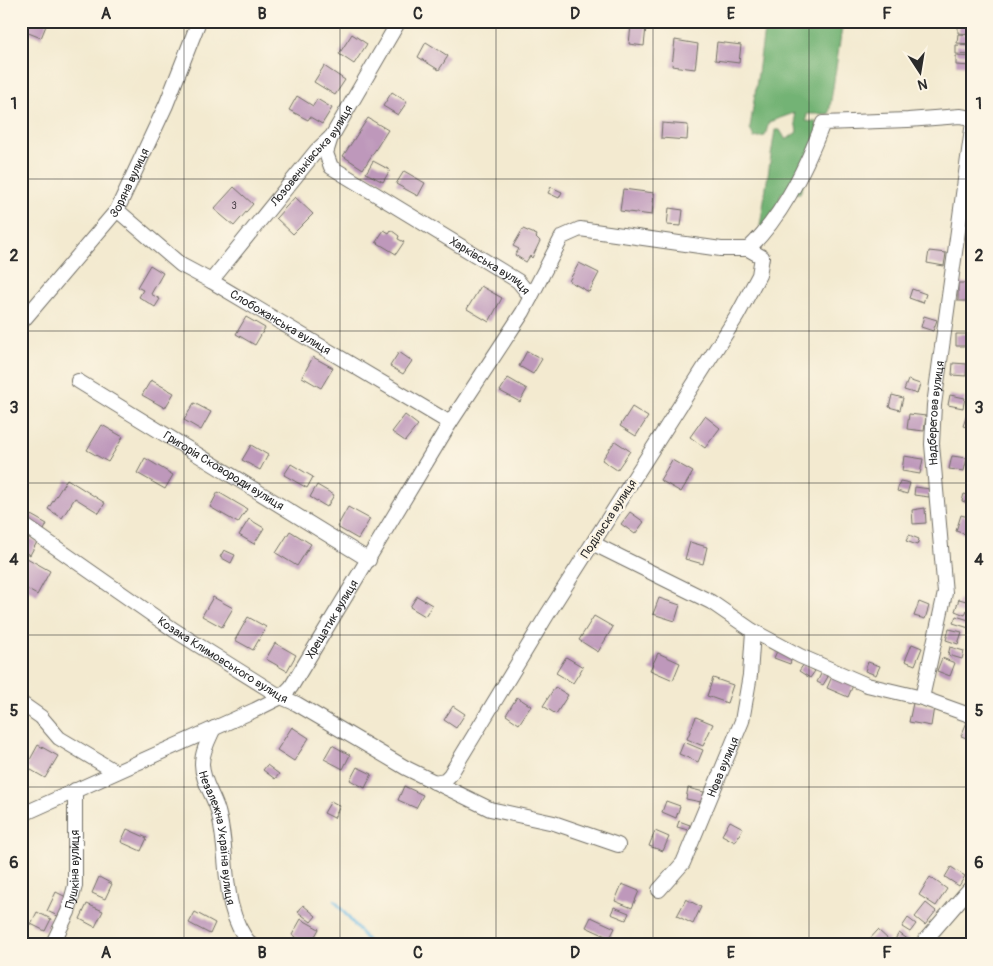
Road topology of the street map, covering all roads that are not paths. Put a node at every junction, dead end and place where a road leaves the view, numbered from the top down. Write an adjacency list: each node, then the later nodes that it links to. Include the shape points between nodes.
1 (199, 21): 6 (street, Зоряна вулиця, via 166,105)
2 (399, 21): 5 (street, Лозовеньківська вулиця)
3 (972, 118): 7 (street, via 823,123 812,154 787,198 764,234)
4 (972, 129): 18 (street, Надберегова вулиця, via 933,415 932,444 945,593)
5 (332, 136): 8 (street, Лозовеньківська вулиця, via 317,150); 9 (street, Харківська вулиця, via 326,153 331,166 518,281)
6 (117, 210): 8 (street, Слобожанська вулиця, via 181,265); 10 (street, Зоряна вулиця)
7 (748, 249): 9 (street, Харківська вулиця, via 712,248 580,229 562,237); 14 (street, Подільска вулиця, via 762,257 759,274 737,316)
8 (211, 281): 12 (street, Слобожанська вулиця)
9 (531, 297): 12 (street, Хрещатик вулиця)
10 (21, 323)
11 (78, 381): 15 (street, Григорія Сковороди вулиця)
12 (450, 423): 15 (street, Хрещатик вулиця)
13 (21, 523): 17 (street, Козака Климовського вулиця, via 174,630)
14 (594, 544): 16 (street, via 711,602); 23 (street, Подільска вулиця, via 450,775 445,780)
15 (369, 560): 17 (street, Хрещатик вулиця, via 302,671)
16 (753, 631): 18 (street, via 867,685); 28 (street, Нова вулиця, via 742,721 683,863)
17 (281, 697): 21 (street, Хрещатик вулиця); 23 (street, Козака Климовського вулиця)
18 (922, 698): 20 (street)
19 (21, 703): 22 (street, via 41,717 59,738)
20 (972, 716)
21 (214, 728): 22 (street, Хрещатик вулиця); 30 (street, Незалежна Україна вулиця, via 203,753 204,777 217,808 236,918)
22 (116, 772): 24 (street, Хрещатик вулиця)
23 (434, 782): 26 (street, via 490,809 554,823)
24 (75, 790): 25 (street, Хрещатик вулиця); 29 (street, Пушкіна вулиця, via 75,886 68,912)
25 (21, 814)
26 (618, 845)
27 (972, 886): 31 (street)
28 (659, 890)
29 (52, 945)
30 (251, 945)
31 (921, 945)

